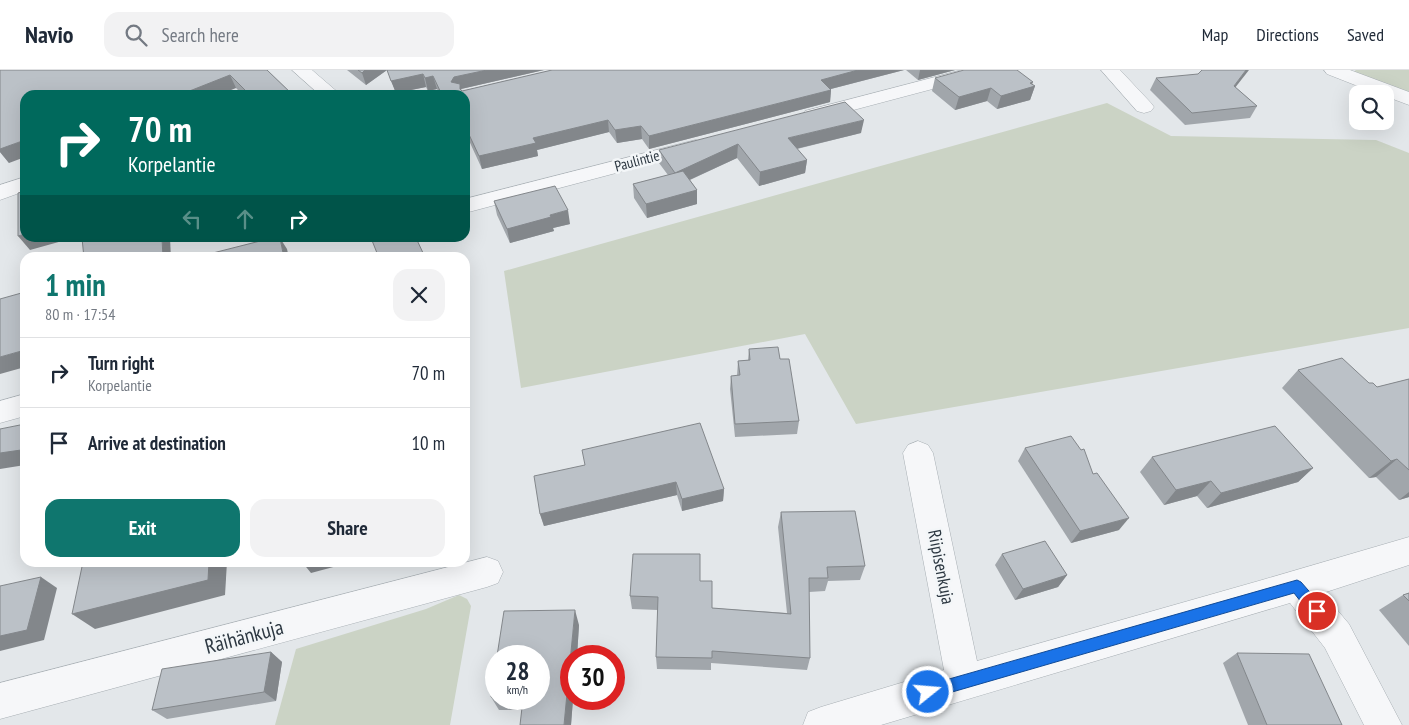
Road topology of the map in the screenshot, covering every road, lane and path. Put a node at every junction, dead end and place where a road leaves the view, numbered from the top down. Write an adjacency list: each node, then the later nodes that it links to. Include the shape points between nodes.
1 (301, 70): 5 (street)
2 (983, 70): 8 (street)
3 (1110, 70): 7 (street)
4 (1333, 70): 6 (street)
5 (326, 90)
6 (1409, 99)
7 (1144, 107)
8 (791, 120)
9 (715, 141): 12 (street, Paulintie)
10 (20, 185): 11 (street)
11 (0, 193)
12 (470, 205)
13 (20, 406): 14 (street)
14 (0, 412)
15 (918, 453): 19 (street, Riipisenkuja)
16 (1409, 551): 18 (street)
17 (487, 572): 20 (street, Räihänkuja)
18 (1297, 586): 19 (street); 22 (street, via 1337,636)
19 (964, 681): 21 (street)
20 (0, 701)
21 (821, 725)
22 (1384, 725)

